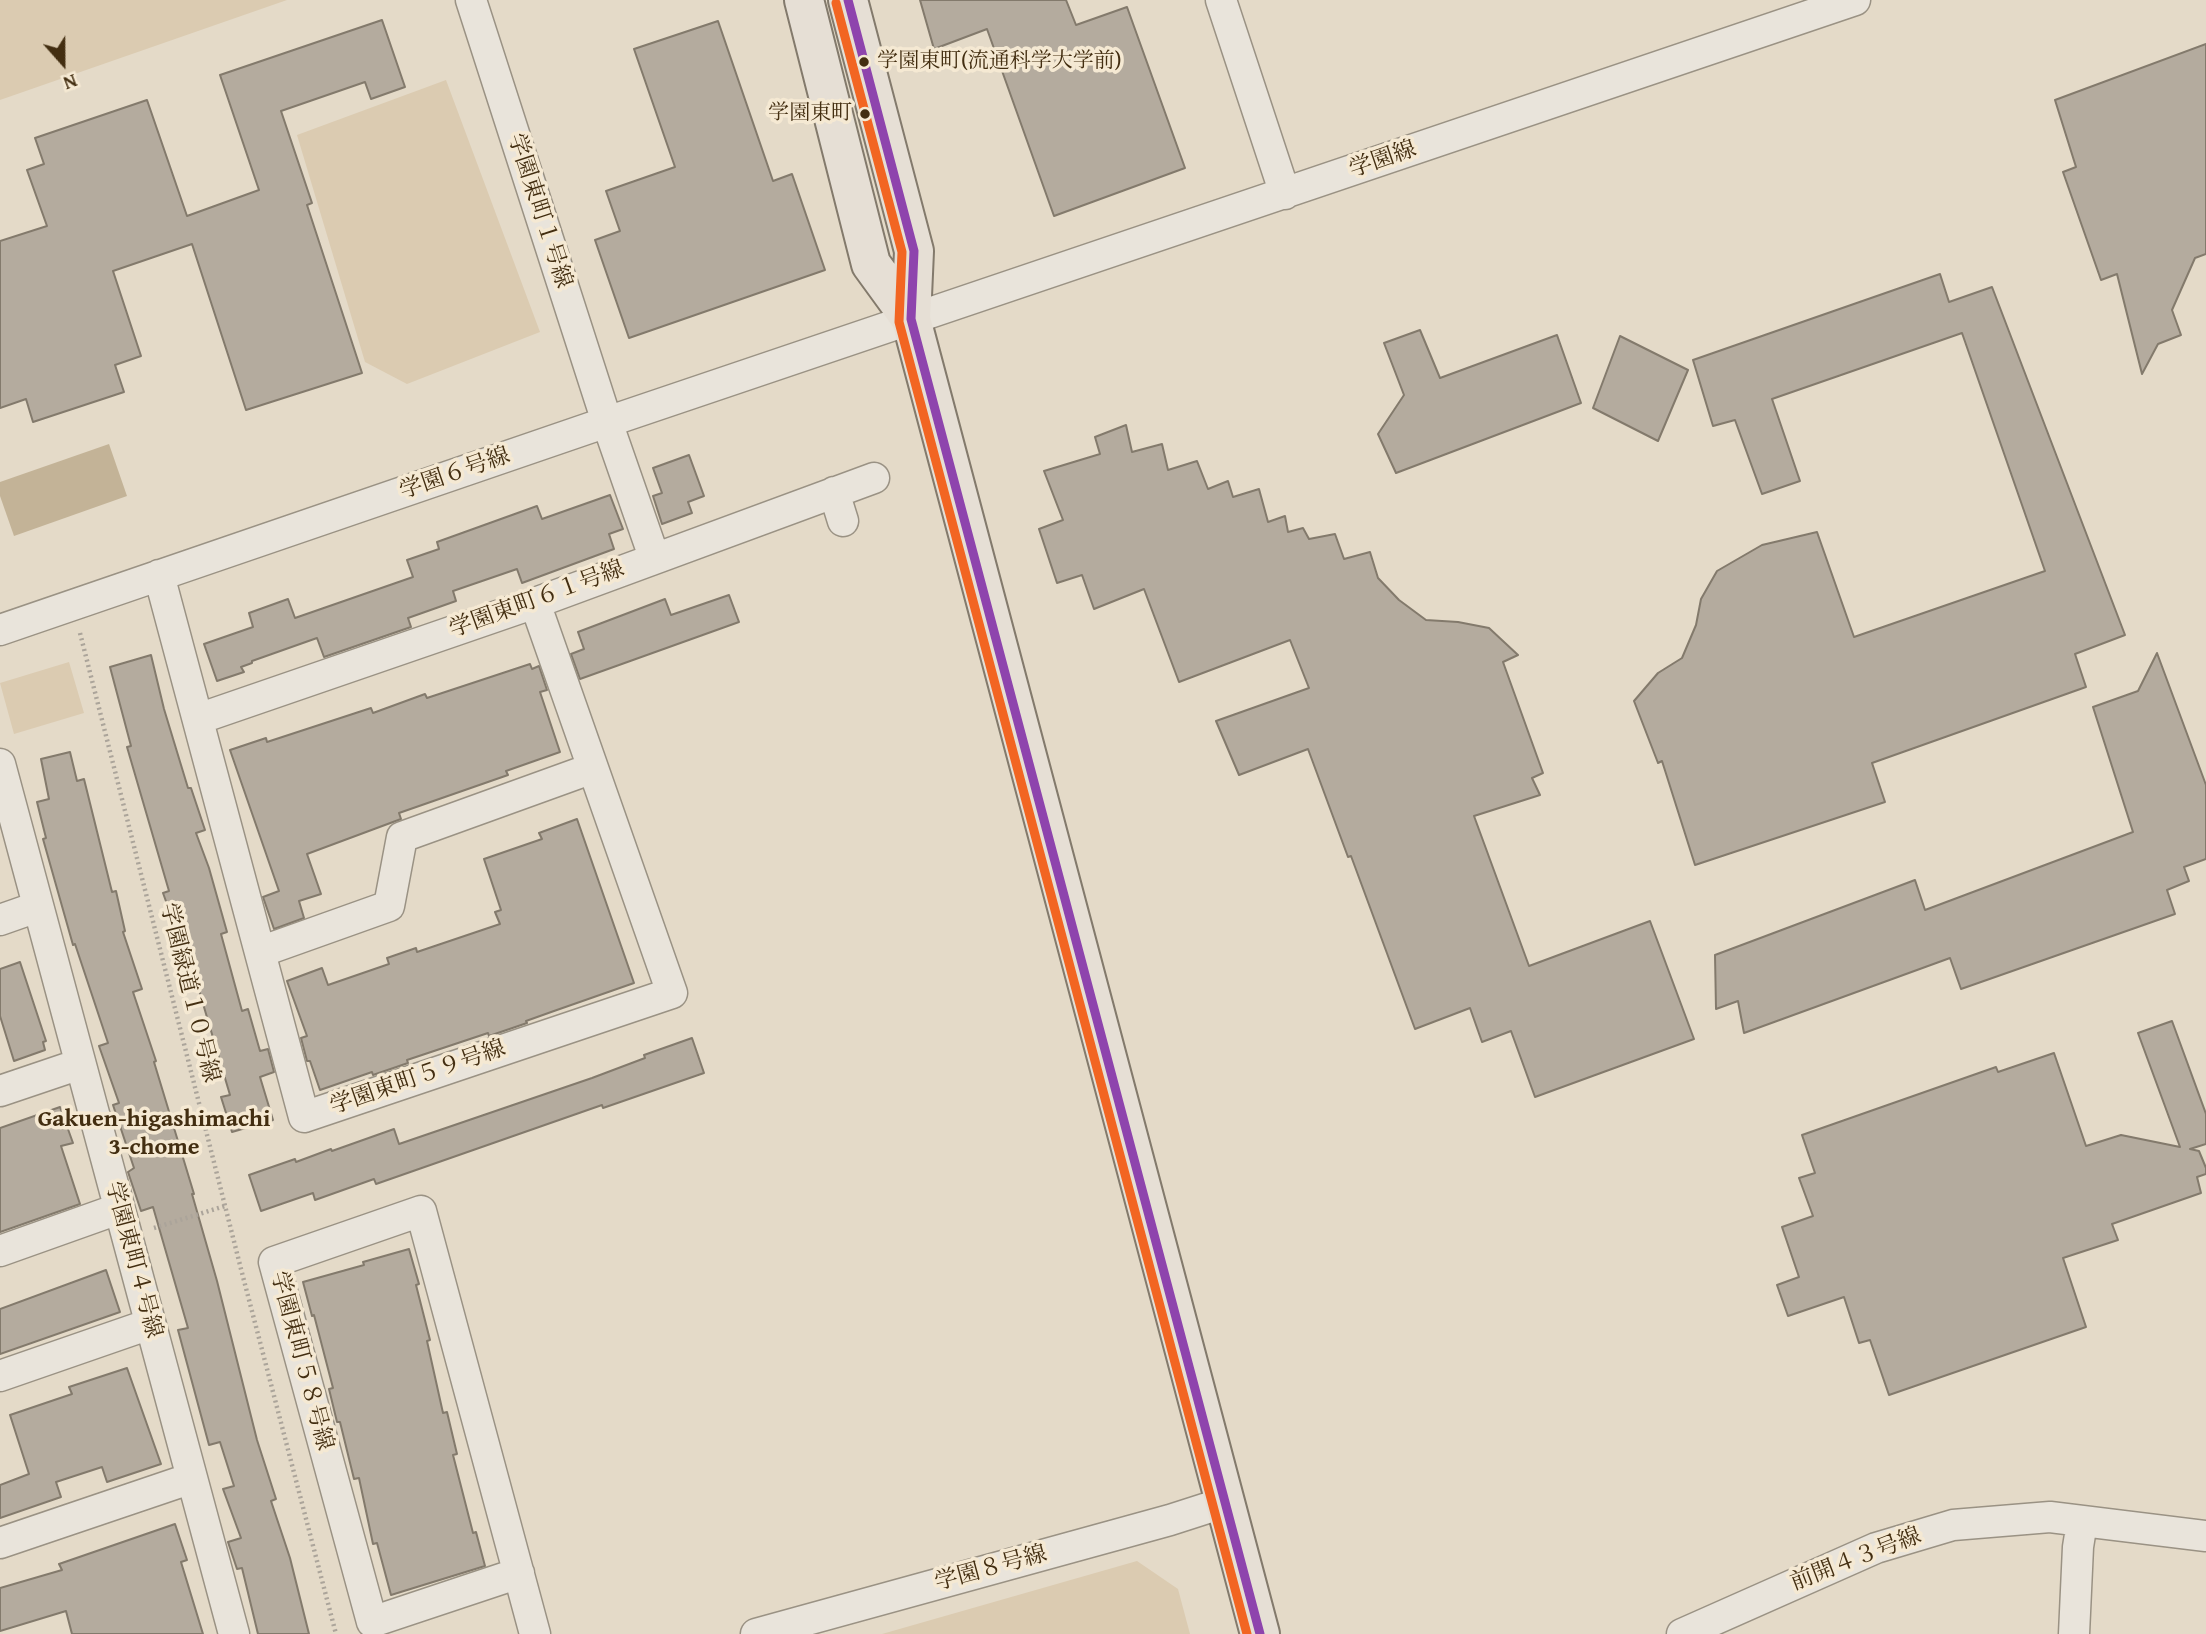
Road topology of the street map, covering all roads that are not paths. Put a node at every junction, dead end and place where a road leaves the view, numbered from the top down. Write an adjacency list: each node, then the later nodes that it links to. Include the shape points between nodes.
1 (471, 0): 8 (street, 学園東町１号線)
2 (804, 0): 7 (main road, via 871,264)
3 (848, 0): 7 (main road, via 914,251)
4 (1221, 0): 6 (street)
5 (1855, 0): 6 (street, 学園線)
6 (1285, 194): 7 (street, 学園線)
7 (911, 319): 8 (street, 学園６号線); 29 (main road)
8 (607, 422): 12 (street, 学園東町１号線); 13 (street, 学園６号線)
9 (874, 478): 10 (street, 学園東町６１号線)
10 (834, 492): 11 (street); 12 (street, 学園東町６１号線)
11 (843, 521)
12 (654, 557): 14 (street, 学園東町６１号線)
13 (159, 575): 15 (street, 学園６号線); 16 (street, 学園東町５９号線)
14 (535, 603): 16 (street, 学園東町６１号線); 18 (street, 学園東町５９号線)
15 (0, 630)
16 (198, 719): 21 (street, 学園東町５９号線)
17 (0, 764): 19 (street, 学園東町４号線)
18 (593, 768): 21 (street, via 402,837 389,906); 21 (street, 学園東町５９号線, via 672,993 304,1117)
19 (37, 907): 20 (street); 22 (street, 学園東町４号線)
20 (0, 920)
21 (260, 952)
22 (80, 1064): 23 (street); 24 (street, 学園東町４号線)
23 (0, 1091)
24 (122, 1223): 25 (street); 26 (street, 学園東町４号線)
25 (0, 1251)
26 (150, 1324): 27 (street); 28 (street, 学園東町４号線)
27 (0, 1376)
28 (192, 1478): 32 (street); 34 (street, 学園東町４号線)
29 (1226, 1502): 36 (street, 学園８号線); 37 (main road)
30 (2082, 1522): 31 (street, 前開４３号線); 38 (street, 前開４３号線, via 2050,1517 1953,1525 1876,1548); 39 (street)
31 (2206, 1536)
32 (0, 1543)
33 (519, 1573): 33 (street, 学園東町５８号線, via 421,1211 274,1262 373,1622); 35 (street, 学園東町５８号線)
34 (234, 1634)
35 (535, 1634)
36 (756, 1634)
37 (1260, 1634)
38 (1682, 1634)
39 (2074, 1634)

